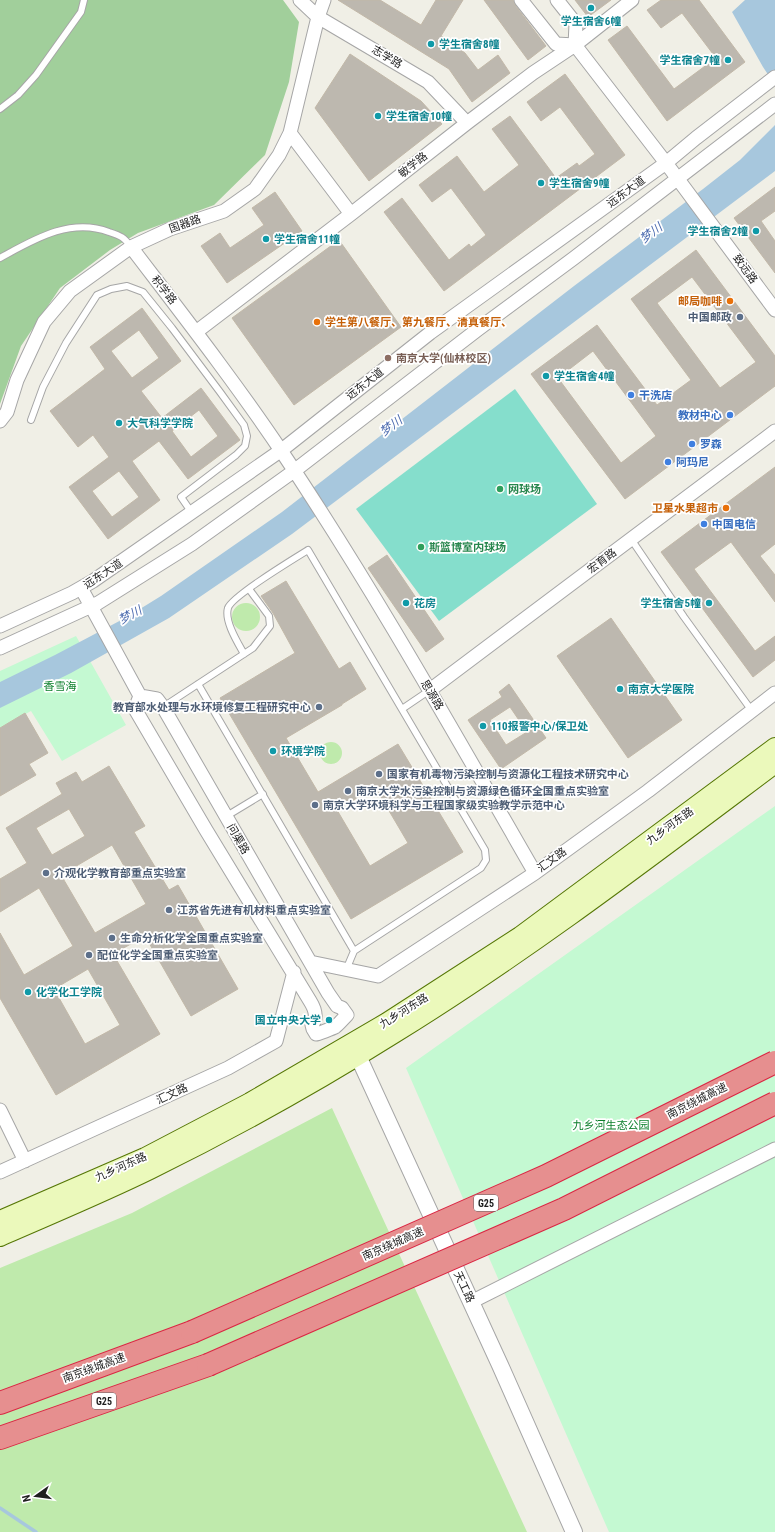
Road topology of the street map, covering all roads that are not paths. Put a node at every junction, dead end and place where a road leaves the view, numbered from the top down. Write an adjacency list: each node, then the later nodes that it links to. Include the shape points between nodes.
1 (84, 0): 11 (lane, via 81,12 36,75 18,95)
2 (300, 0): 7 (street, 志学路)
3 (324, 0): 7 (street, 国器路)
4 (521, 0): 8 (street, via 556,44)
5 (557, 0): 8 (street, via 576,24)
6 (632, 0): 8 (street, 敏学路)
7 (318, 17): 12 (street, 志学路, via 428,82); 13 (street, 国器路)
8 (575, 45): 12 (street, 敏学路); 14 (street, 致远路)
9 (770, 81): 14 (street, 远东大道)
10 (775, 104): 15 (street, 远东大道)
11 (0, 109)
12 (467, 123): 16 (street, 敏学路)
13 (290, 133): 16 (street); 17 (street, 国器路, via 279,155 255,189 224,211 170,229)
14 (666, 163): 15 (street, 致远路); 24 (street, 远东大道, via 430,333)
15 (678, 179): 19 (street, 致远路); 25 (street, 远东大道)
16 (351, 214): 20 (street, 敏学路)
17 (131, 247): 18 (lane, 积学路, via 125,238 103,229 78,227 56,230); 20 (street, 积学路); 21 (street, 国器路, via 70,291 44,322 17,380 7,412)
18 (0, 258)
19 (775, 310)
20 (196, 332): 24 (street, 积学路)
21 (0, 420)
22 (31, 420): 27 (lane, via 43,387 66,343 97,295 111,288 127,286 143,292 244,425 247,436 245,446 236,455 181,497)
23 (775, 431): 28 (street, 宏育路)
24 (281, 450): 25 (street, 积学路); 27 (street, 远东大道)
25 (294, 471): 26 (street, 积学路); 31 (street, 远东大道, via 192,544)
26 (302, 482): 36 (street, 思源路)
27 (192, 513): 29 (street, 远东大道)
28 (631, 539): 36 (street, 宏育路); 41 (lane)
29 (81, 588): 31 (street); 32 (street, 远东大道)
30 (249, 589): 34 (lane, via 228,608 228,619 234,638); 34 (lane, via 269,616 270,626 253,648); 40 (lane, via 308,550)
31 (91, 606): 33 (street, 远东大道); 38 (street)
32 (0, 626)
33 (0, 648)
34 (244, 654): 35 (lane)
35 (198, 684): 39 (lane); 44 (lane)
36 (430, 690): 40 (lane); 46 (street, 思源路)
37 (775, 693): 41 (street, 汇文路)
38 (140, 696): 39 (street, 问渠路, via 157,699); 50 (street, 问渠路, via 135,709)
39 (163, 707): 45 (street, 问渠路)
40 (402, 709): 47 (lane, via 485,850 486,860 481,868)
41 (752, 711): 46 (street, 汇文路)
42 (775, 747): 52 (main road, 九乡河东路, via 520,936 387,1022)
43 (775, 764): 52 (main road, 九乡河东路, via 528,946 395,1033)
44 (263, 794): 45 (lane); 47 (lane)
45 (225, 817): 48 (street, 问渠路)
46 (535, 873): 49 (street, 汇文路, via 378,976)
47 (354, 951): 49 (lane)
48 (310, 962): 49 (street, 汇文路); 51 (street, 问渠路, via 337,1006 347,1015)
49 (346, 970)
50 (294, 972): 51 (street, 问渠路, via 315,1010 312,1025 316,1034); 57 (street, 汇文路, via 276,1041 228,1068)
51 (334, 1028): 52 (street)
52 (354, 1050): 59 (main road, 九乡河东路, via 145,1157); 60 (main road, 九乡河东路, via 256,1114 151,1170); 61 (street, 天工路)
53 (775, 1062): 62 (highway, 南京绕城高速 / G25, bridge, via 546,1176 192,1332)
54 (775, 1103): 63 (highway, G25, bridge, via 564,1209 208,1365)
55 (0, 1110): 57 (street)
56 (775, 1149): 61 (street)
57 (25, 1161): 58 (street, 汇文路)
58 (0, 1172)
59 (0, 1220)
60 (0, 1237)
61 (471, 1302): 64 (street, 天工路)
62 (0, 1403)
63 (0, 1438)
64 (574, 1532)

